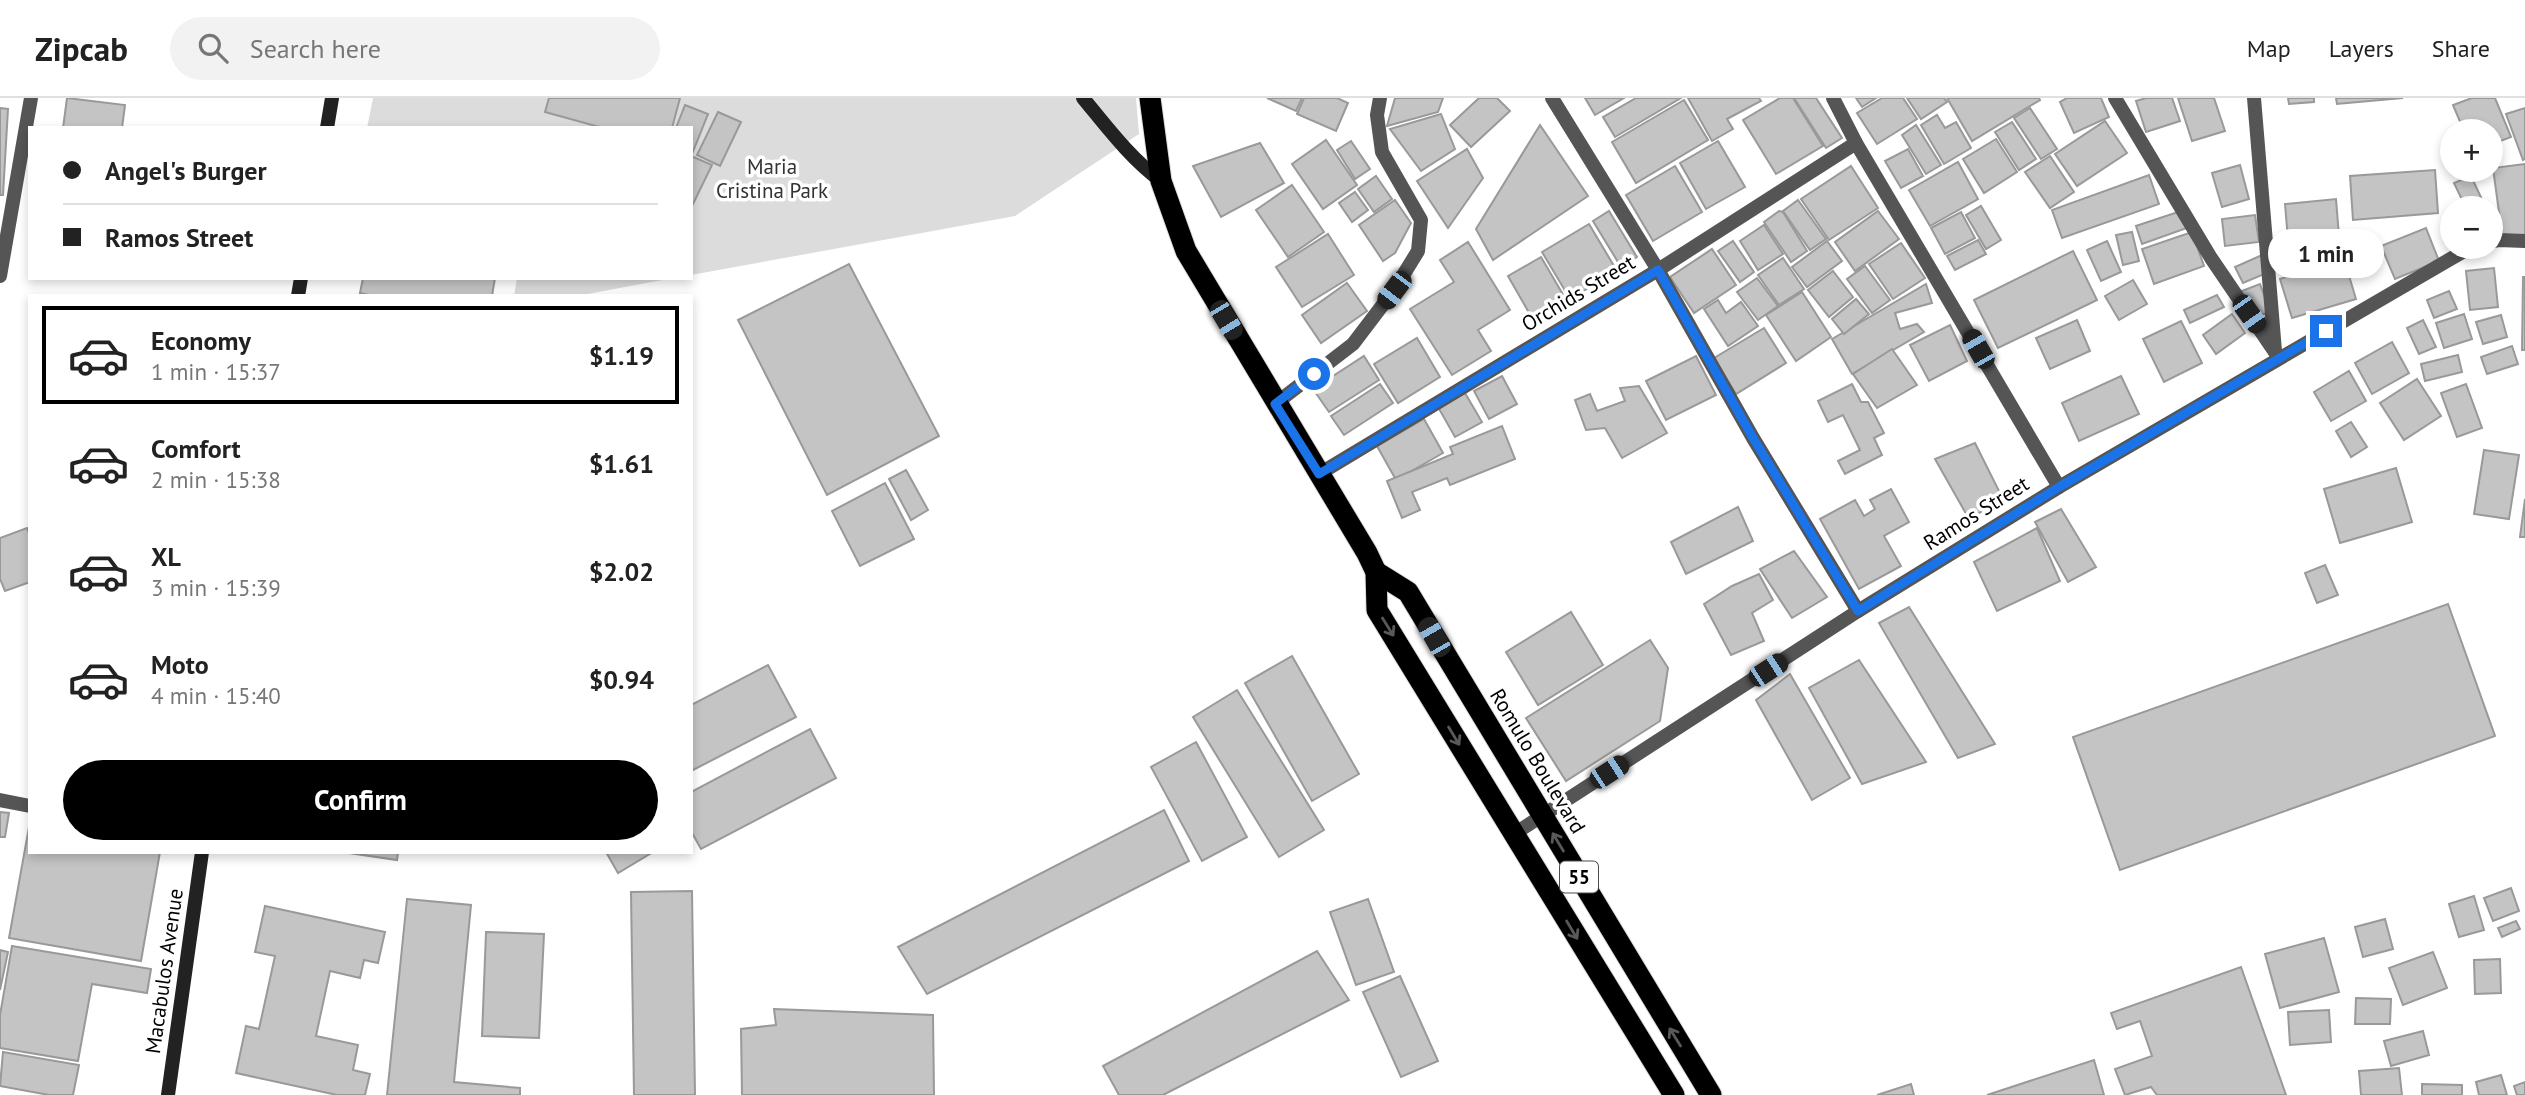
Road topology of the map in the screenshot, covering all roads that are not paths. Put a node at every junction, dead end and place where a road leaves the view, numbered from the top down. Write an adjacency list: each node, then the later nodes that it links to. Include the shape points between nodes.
1 (32, 98): 13 (street)
2 (332, 98): 10 (street)
3 (1083, 98): 12 (street, via 1145,170)
4 (1150, 98): 12 (highway, 55)
5 (1380, 98): 20 (street, via 1377,115 1382,152 1421,220 1418,251 1353,344)
6 (1552, 98): 17 (street)
7 (1833, 98): 11 (street)
8 (2115, 98): 19 (street, via 2211,258)
9 (2254, 98): 19 (street)
10 (327, 126)
11 (1856, 143): 17 (street, Orchids Street); 22 (street)
12 (1161, 181): 20 (highway, 55, via 1186,251)
13 (5, 217): 18 (street)
14 (2503, 240): 15 (street)
15 (2525, 241)
16 (2449, 259): 19 (street, Ramos Street)
17 (1658, 270): 21 (street, Orchids Street); 24 (street)
18 (0, 276)
19 (2277, 355): 22 (street, Ramos Street)
20 (1275, 404): 21 (highway, 55)
21 (1319, 474): 23 (highway, 55)
22 (2059, 487): 24 (street, Ramos Street)
23 (1376, 572): 27 (highway, Romulo Boulevard / 55, via 1408,592); 28 (highway, 55, one-way to 28, via 1377,610)
24 (1858, 611): 27 (street, Ramos Street)
25 (0, 800): 26 (street)
26 (28, 806)
27 (1542, 815): 28 (street, Ramos Street); 32 (highway, Romulo Boulevard / 55, one-way to 27)
28 (1514, 834): 31 (highway, 55, one-way to 31)
29 (202, 854): 30 (street, Macabulos Avenue)
30 (168, 1095)
31 (1674, 1095)
32 (1711, 1095)

